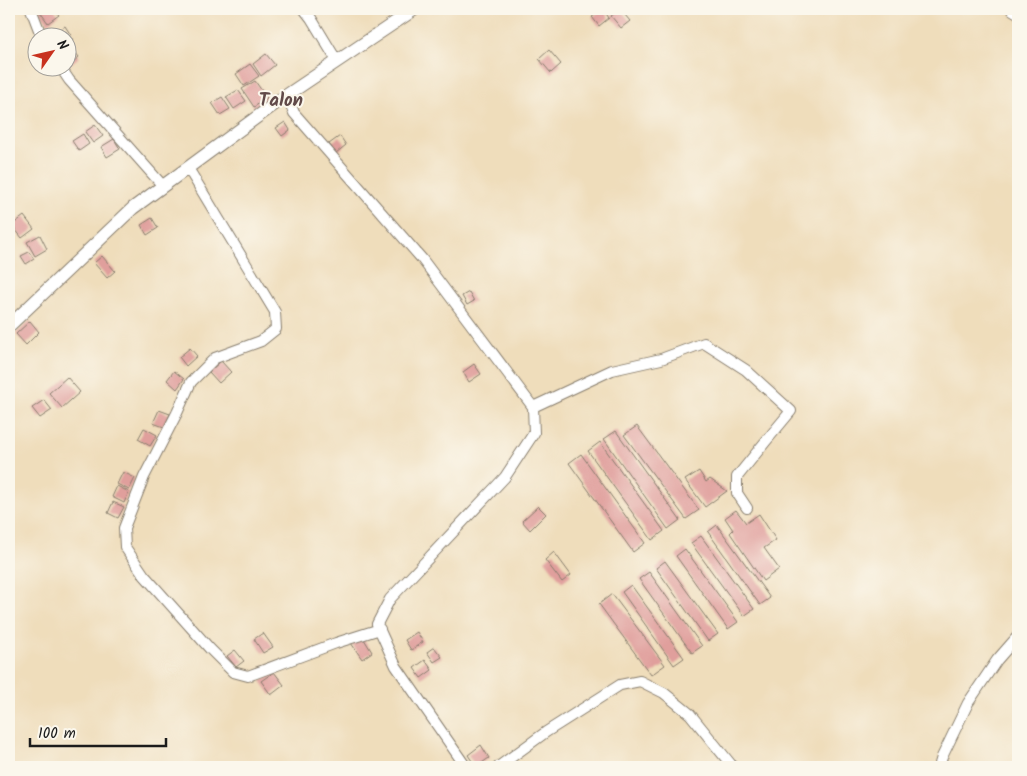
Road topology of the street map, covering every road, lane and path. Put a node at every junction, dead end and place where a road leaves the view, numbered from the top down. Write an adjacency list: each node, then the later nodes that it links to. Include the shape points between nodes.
1 (31, 9): 6 (street)
2 (304, 9): 7 (street)
3 (415, 9): 7 (street)
4 (1013, 9): 5 (street)
5 (1018, 12)
6 (38, 28)
7 (337, 61): 9 (street)
8 (68, 78): 11 (street)
9 (287, 95): 10 (street); 13 (street, via 294,113 422,259)
10 (183, 171): 11 (street); 15 (street, via 191,173 274,312 276,329 261,341 215,358 191,382 144,477 124,528 125,547 144,575 233,672 248,676)
11 (163, 186): 12 (street, via 133,208)
12 (9, 326)
13 (532, 407): 14 (street, via 612,370 661,359 704,343 746,370 791,411 737,477 737,493); 15 (street, via 534,432 505,477 390,599 377,624)
14 (746, 508)
15 (380, 629): 17 (street, via 396,666)
16 (1018, 636): 20 (street, via 968,702)
17 (466, 767)
18 (498, 767): 19 (street, via 620,685 640,682 664,694 690,714)
19 (733, 767)
20 (939, 767)

